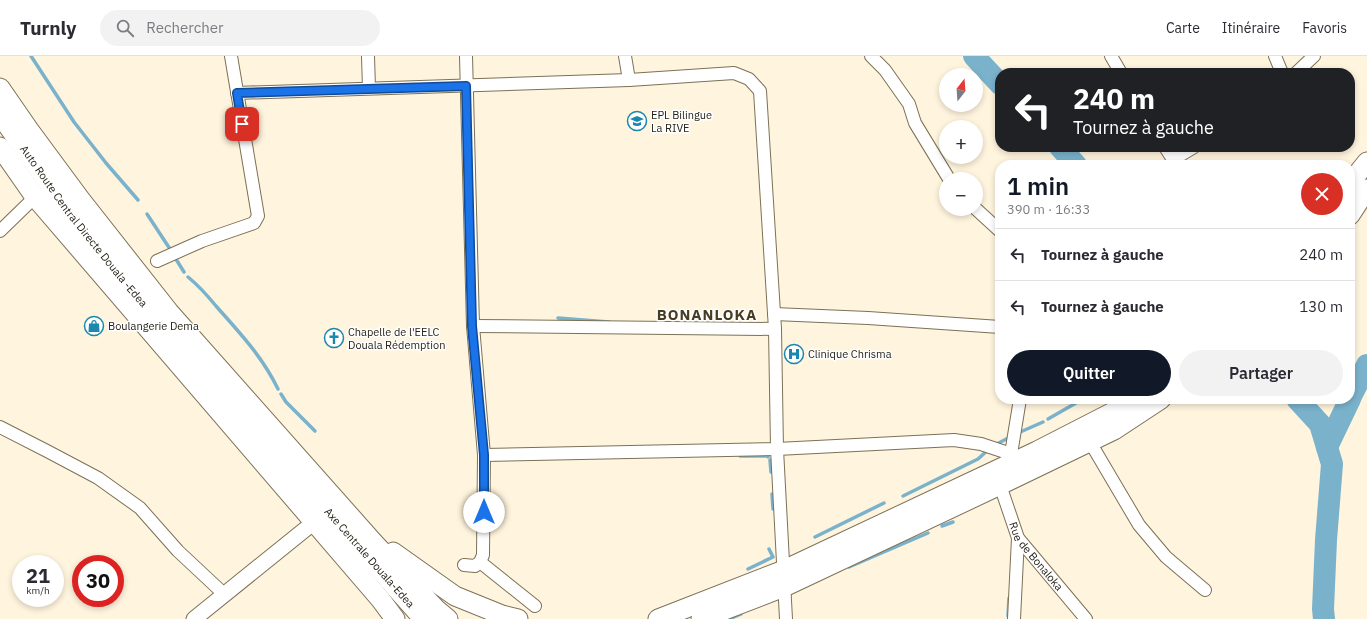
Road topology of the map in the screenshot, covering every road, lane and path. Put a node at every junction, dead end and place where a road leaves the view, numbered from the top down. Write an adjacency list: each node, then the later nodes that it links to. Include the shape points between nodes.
1 (231, 56): 16 (street)
2 (368, 56): 15 (street)
3 (466, 56): 13 (street)
4 (625, 56): 12 (street)
5 (871, 56): 22 (street, via 885,70 909,104 915,123)
6 (1111, 56): 9 (street)
7 (1275, 56): 10 (street)
8 (1314, 56): 11 (street)
9 (1118, 68)
10 (1280, 68)
11 (1301, 68)
12 (629, 80): 13 (street); 31 (street, via 734,73 749,79 760,91)
13 (466, 86): 15 (street); 32 (street)
14 (0, 88): 46 (main road, via 80,199 169,312)
15 (369, 88): 16 (street)
16 (237, 93): 30 (street, via 257,220)
17 (0, 114): 44 (highway, Auto Route Central Directe Douala -Edea, via 69,212 118,272)
18 (0, 147): 25 (main road)
19 (1168, 152): 20 (street, via 1174,159)
20 (1186, 152)
21 (1367, 162): 23 (main road)
22 (945, 172)
23 (1355, 177)
24 (1367, 189): 26 (main road)
25 (35, 197): 29 (street); 45 (main road)
26 (1355, 207)
27 (983, 215): 28 (street)
28 (995, 226)
29 (0, 231)
30 (156, 261)
31 (774, 314): 33 (street); 34 (street)
32 (472, 326): 34 (street); 41 (street)
33 (995, 327)
34 (775, 330): 40 (street)
35 (1020, 404): 42 (street)
36 (1126, 404): 42 (main road)
37 (1154, 404): 39 (main road, via 1126,423)
38 (0, 427): 52 (street, via 98,478 140,508 178,551)
39 (1090, 442): 42 (main road); 51 (street, via 1139,525 1166,557)
40 (777, 449): 41 (street); 42 (street, via 954,440 981,444); 50 (street)
41 (484, 455): 48 (street, via 483,555)
42 (1015, 464): 43 (main road); 50 (main road)
43 (1000, 485): 47 (street, Rue de Bonaloka); 50 (main road)
44 (316, 497): 56 (highway, Axe Centrale Douala-Edea)
45 (313, 523): 52 (street); 55 (main road)
46 (363, 531): 57 (main road, via 422,595); 58 (main road, via 455,596)
47 (1018, 538): 62 (street); 63 (street, Rue de Bonaloka)
48 (480, 562): 49 (street, via 475,566); 53 (street)
49 (464, 565)
50 (784, 578): 59 (main road); 60 (main road); 61 (street)
51 (1205, 590)
52 (224, 594): 54 (street)
53 (535, 606)
54 (194, 619)
55 (395, 619)
56 (424, 619)
57 (448, 619)
58 (518, 619)
59 (658, 619)
60 (701, 619)
61 (786, 619)
62 (1014, 619)
63 (1086, 619)

